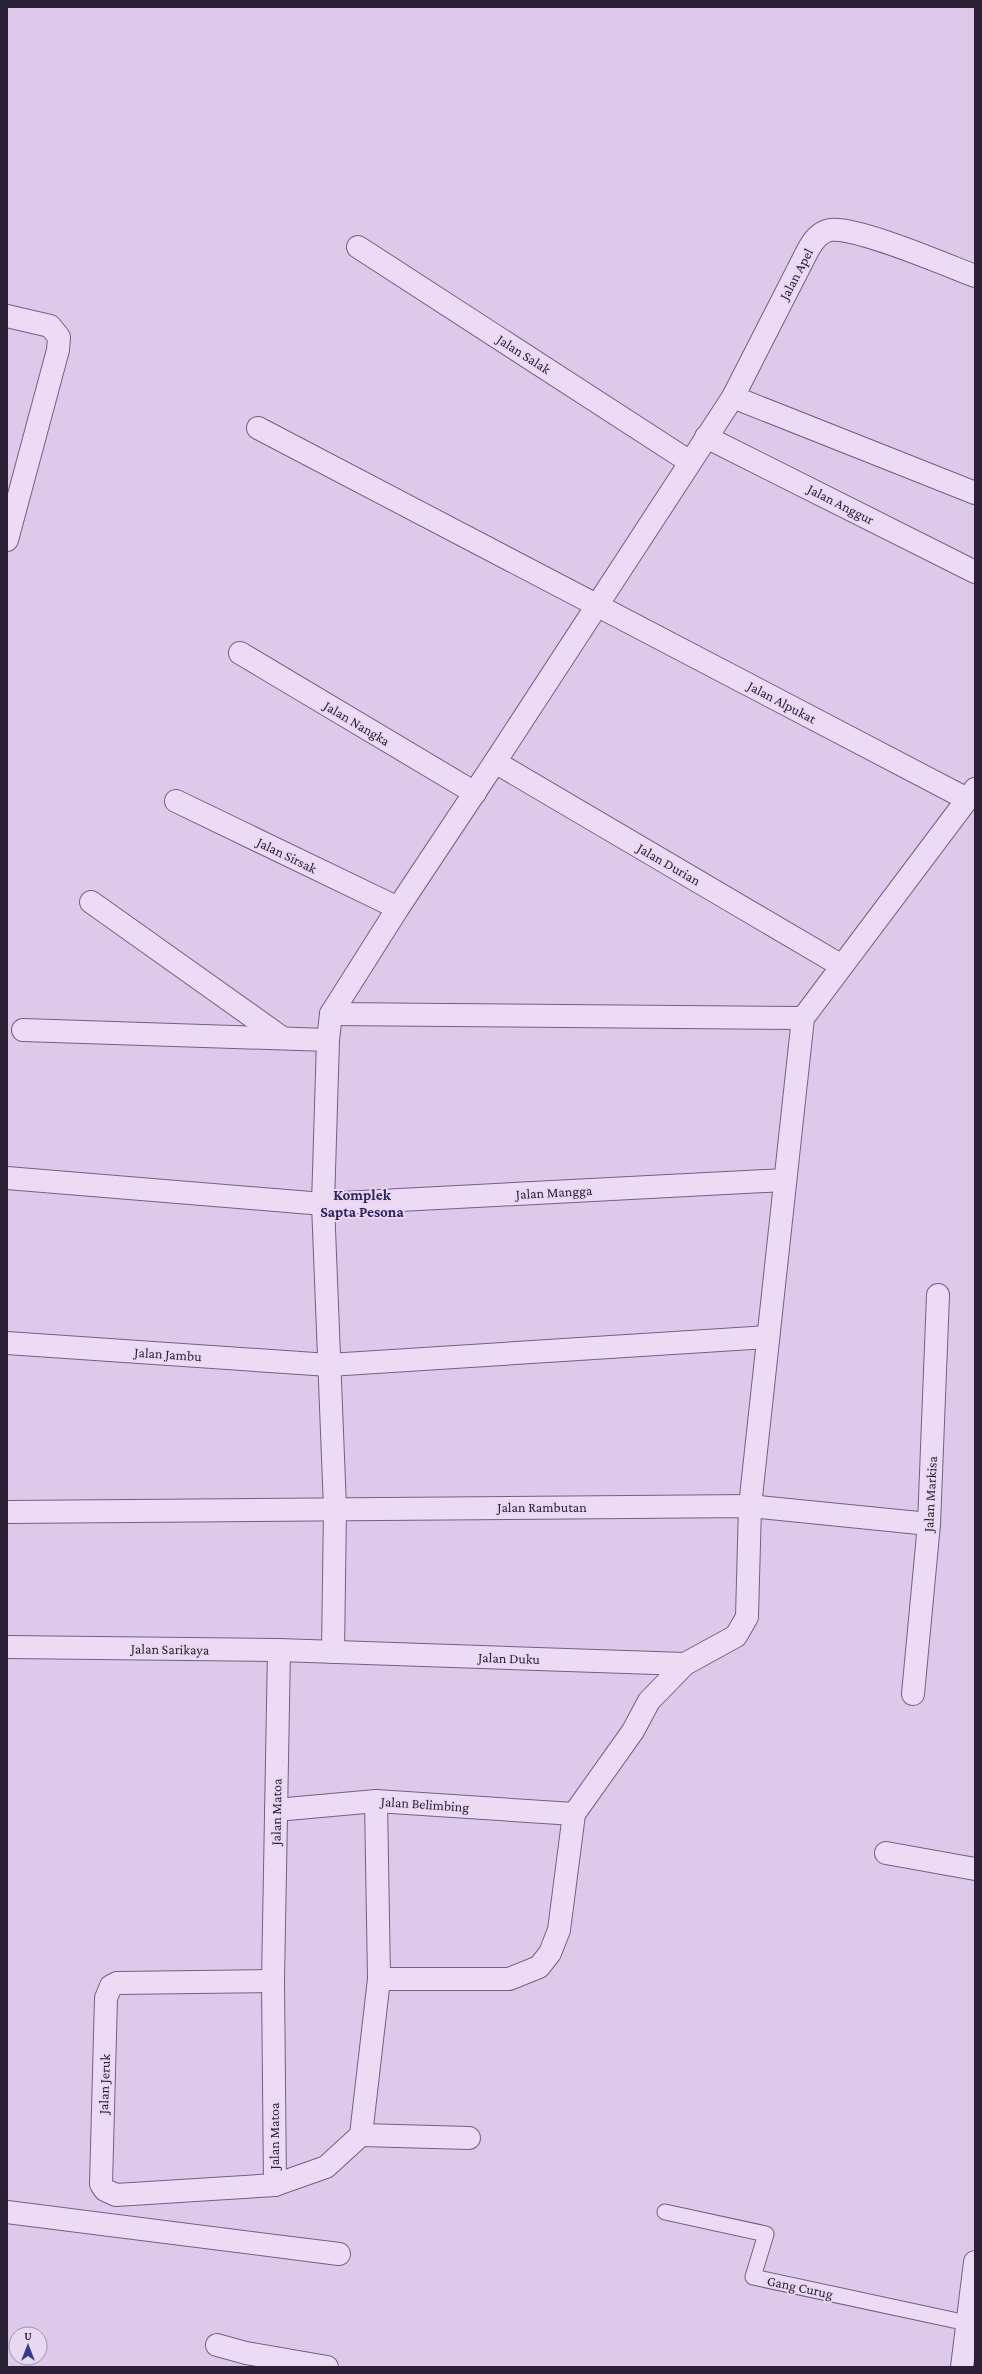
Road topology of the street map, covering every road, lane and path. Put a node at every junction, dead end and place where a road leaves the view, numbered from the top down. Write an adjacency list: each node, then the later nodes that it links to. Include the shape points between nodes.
1 (358, 247): 7 (street, Jalan Salak)
2 (975, 276): 4 (street, Jalan Apel, via 864,235 829,230 817,236 808,250)
3 (7, 316): 9 (street, via 50,326 59,337 58,350)
4 (733, 396): 6 (street, Jalan Apel); 8 (street)
5 (258, 428): 11 (street, Jalan Alpukat)
6 (706, 437): 7 (street, Jalan Apel); 10 (street, Jalan Anggur)
7 (690, 462): 11 (street, Jalan Apel)
8 (975, 493)
9 (7, 540)
10 (975, 572)
11 (597, 606): 13 (street, Jalan Apel); 15 (street, Jalan Alpukat)
12 (240, 653): 14 (street, Jalan Nangka)
13 (495, 762): 14 (street, Jalan Apel); 19 (street, Jalan Durian)
14 (475, 793): 18 (street, Jalan Apel)
15 (971, 794): 19 (street)
16 (176, 801): 18 (street, Jalan Sirsak)
17 (91, 902): 23 (street)
18 (398, 908): 20 (street, Jalan Apel)
19 (842, 966): 21 (street)
20 (331, 1014): 21 (street); 24 (street)
21 (803, 1018): 26 (street)
22 (23, 1030): 23 (street)
23 (281, 1037): 24 (street)
24 (328, 1040): 27 (street)
25 (7, 1178): 27 (street, Jalan Mangga)
26 (785, 1180): 27 (street, Jalan Mangga); 29 (street)
27 (324, 1204): 31 (street)
28 (938, 1295): 35 (street, Jalan Markisa)
29 (768, 1337): 31 (street, Jalan Jambu); 32 (street)
30 (7, 1343): 31 (street, Jalan Jambu)
31 (329, 1365): 33 (street)
32 (750, 1506): 33 (street, Jalan Rambutan); 35 (street, Jalan Rambutan); 39 (street, via 745,1622 736,1636)
33 (335, 1508): 34 (street, Jalan Rambutan); 38 (street)
34 (7, 1512)
35 (929, 1524): 40 (street, Jalan Markisa)
36 (7, 1647): 37 (street, Jalan Sarikaya)
37 (279, 1650): 38 (street, Jalan Sarikaya); 42 (street, Jalan Matoa)
38 (333, 1652): 39 (street, Jalan Duku)
39 (685, 1664): 43 (street, via 649,1701 633,1731)
40 (914, 1694)
41 (376, 1801): 42 (street, Jalan Belimbing); 43 (street, Jalan Belimbing); 46 (street)
42 (276, 1810): 47 (street, Jalan Matoa)
43 (574, 1814): 46 (street, via 559,1930 550,1953 539,1967 509,1979)
44 (886, 1853): 45 (street)
45 (975, 1868)
46 (379, 1979): 48 (street)
47 (273, 1981): 50 (street, Jalan Matoa); 50 (street, Jalan Jeruk, via 117,1983 107,1990 106,1998 101,2184 105,2190 116,2195)
48 (361, 2135): 49 (street); 50 (street, Jalan Matoa, via 326,2167)
49 (469, 2138)
50 (266, 2186)
51 (7, 2212): 53 (street)
52 (665, 2212): 55 (lane, Gang Curug, via 766,2234 753,2277)
53 (339, 2254)
54 (975, 2262): 55 (street)
55 (967, 2323): 59 (street)
56 (217, 2345): 57 (street)
57 (245, 2360): 58 (street)
58 (327, 2367)
59 (962, 2367)

